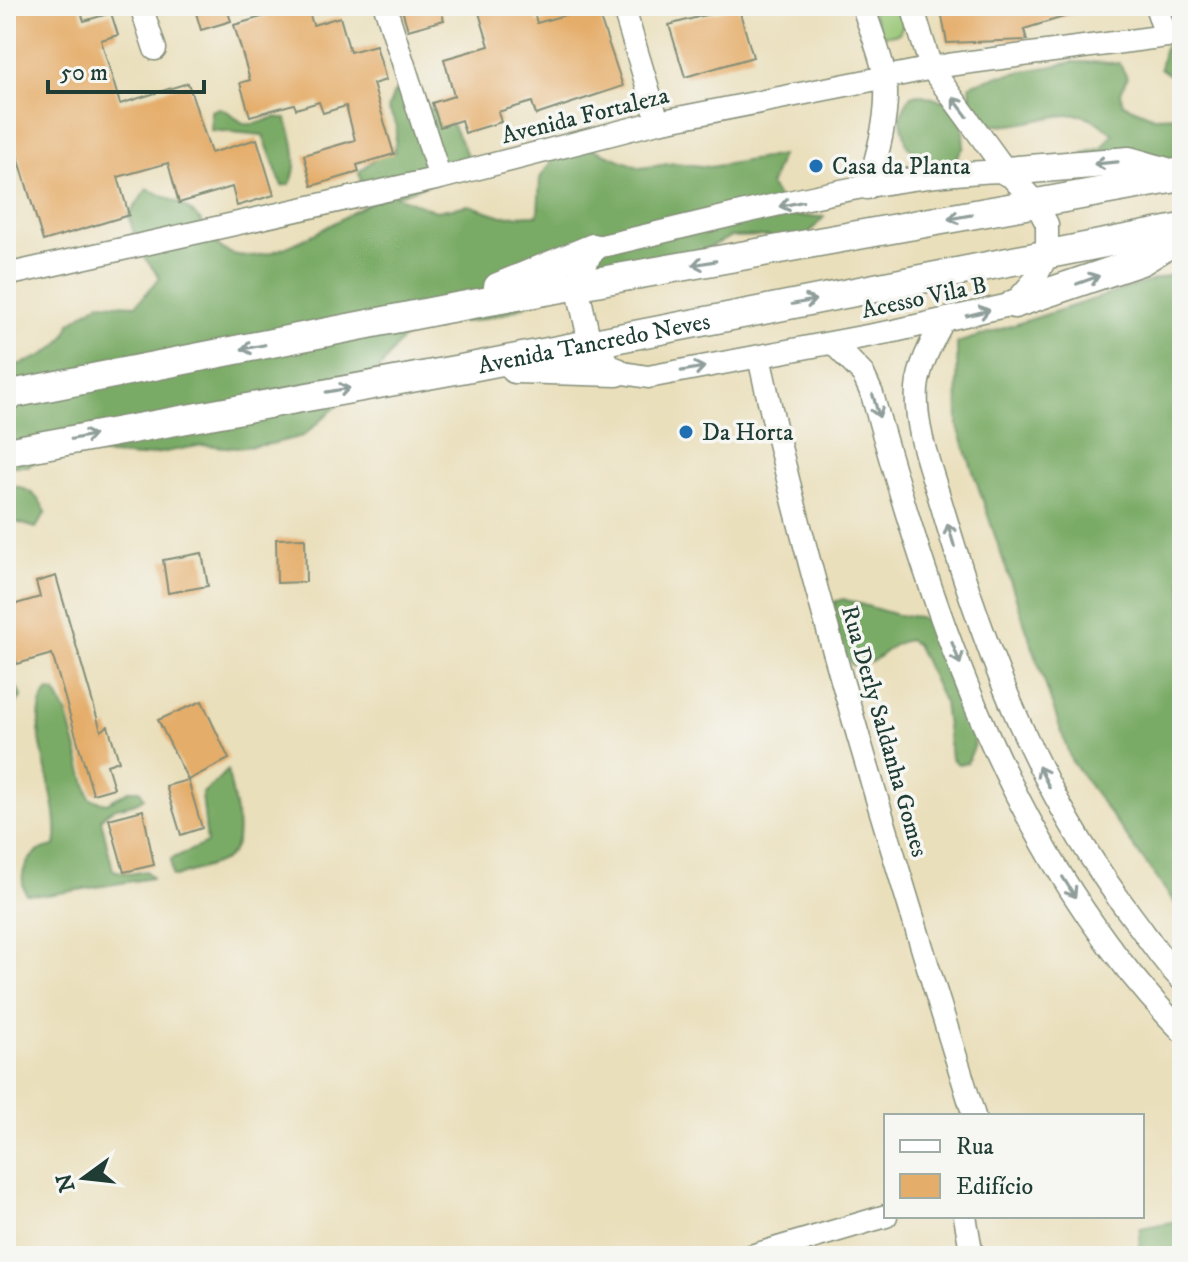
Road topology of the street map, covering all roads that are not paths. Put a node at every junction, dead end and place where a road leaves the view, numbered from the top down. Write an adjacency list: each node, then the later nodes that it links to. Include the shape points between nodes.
1 (141, 6): 8 (street)
2 (385, 6): 14 (street)
3 (623, 6): 11 (street)
4 (863, 6): 10 (street)
5 (912, 6): 9 (street)
6 (1156, 6): 7 (street)
7 (1174, 35): 9 (street, Avenida Fortaleza)
8 (155, 49)
9 (931, 68): 10 (street, Avenida Fortaleza); 12 (street, one-way to 9)
10 (885, 77): 11 (street, Avenida Fortaleza); 15 (street, via 876,162)
11 (658, 122): 14 (street, Avenida Fortaleza)
12 (1006, 171): 13 (main road, one-way to 12, via 1129,161); 15 (street, via 955,172); 16 (street)
13 (1182, 177): 16 (main road)
14 (440, 178): 21 (street, Avenida Fortaleza)
15 (867, 188): 19 (street, one-way to 19)
16 (1036, 203): 20 (street, via 1047,224); 22 (main road, one-way to 22)
17 (1182, 228): 20 (main road, Avenida Tancredo Neves)
18 (1182, 236): 23 (main road, one-way to 18, via 1141,261)
19 (593, 248): 22 (street); 24 (main road)
20 (1047, 255): 23 (street, Acesso Vila B); 26 (main road, Avenida Tancredo Neves, one-way to 20)
21 (6, 275)
22 (577, 285): 24 (main road); 26 (street)
23 (1014, 304): 25 (street, Acesso Vila B, one-way to 23)
24 (445, 309): 31 (main road, one-way to 31)
25 (943, 321): 27 (street, Acesso Vila B); 33 (street, one-way to 25, via 1105,881 1049,788 1009,706 970,603 922,437 917,389 928,349)
26 (590, 343): 29 (main road, Avenida Tancredo Neves); 30 (street)
27 (833, 343): 28 (street, Acesso Vila B); 34 (street, one-way to 34, via 863,374 872,394 929,583 1034,832 1088,918)
28 (759, 357): 30 (street, Acesso Vila B, one-way to 28, via 648,377); 35 (street, Rua Derly Saldanha Gomes, via 786,479 853,719)
29 (466, 368): 30 (main road); 32 (main road, Avenida Tancredo Neves, one-way to 29)
30 (617, 372)
31 (6, 395)
32 (6, 452)
33 (1182, 980)
34 (1182, 1031)
35 (973, 1114)
36 (884, 1217): 38 (street)
37 (965, 1218): 39 (street)
38 (751, 1256)
39 (972, 1256)

